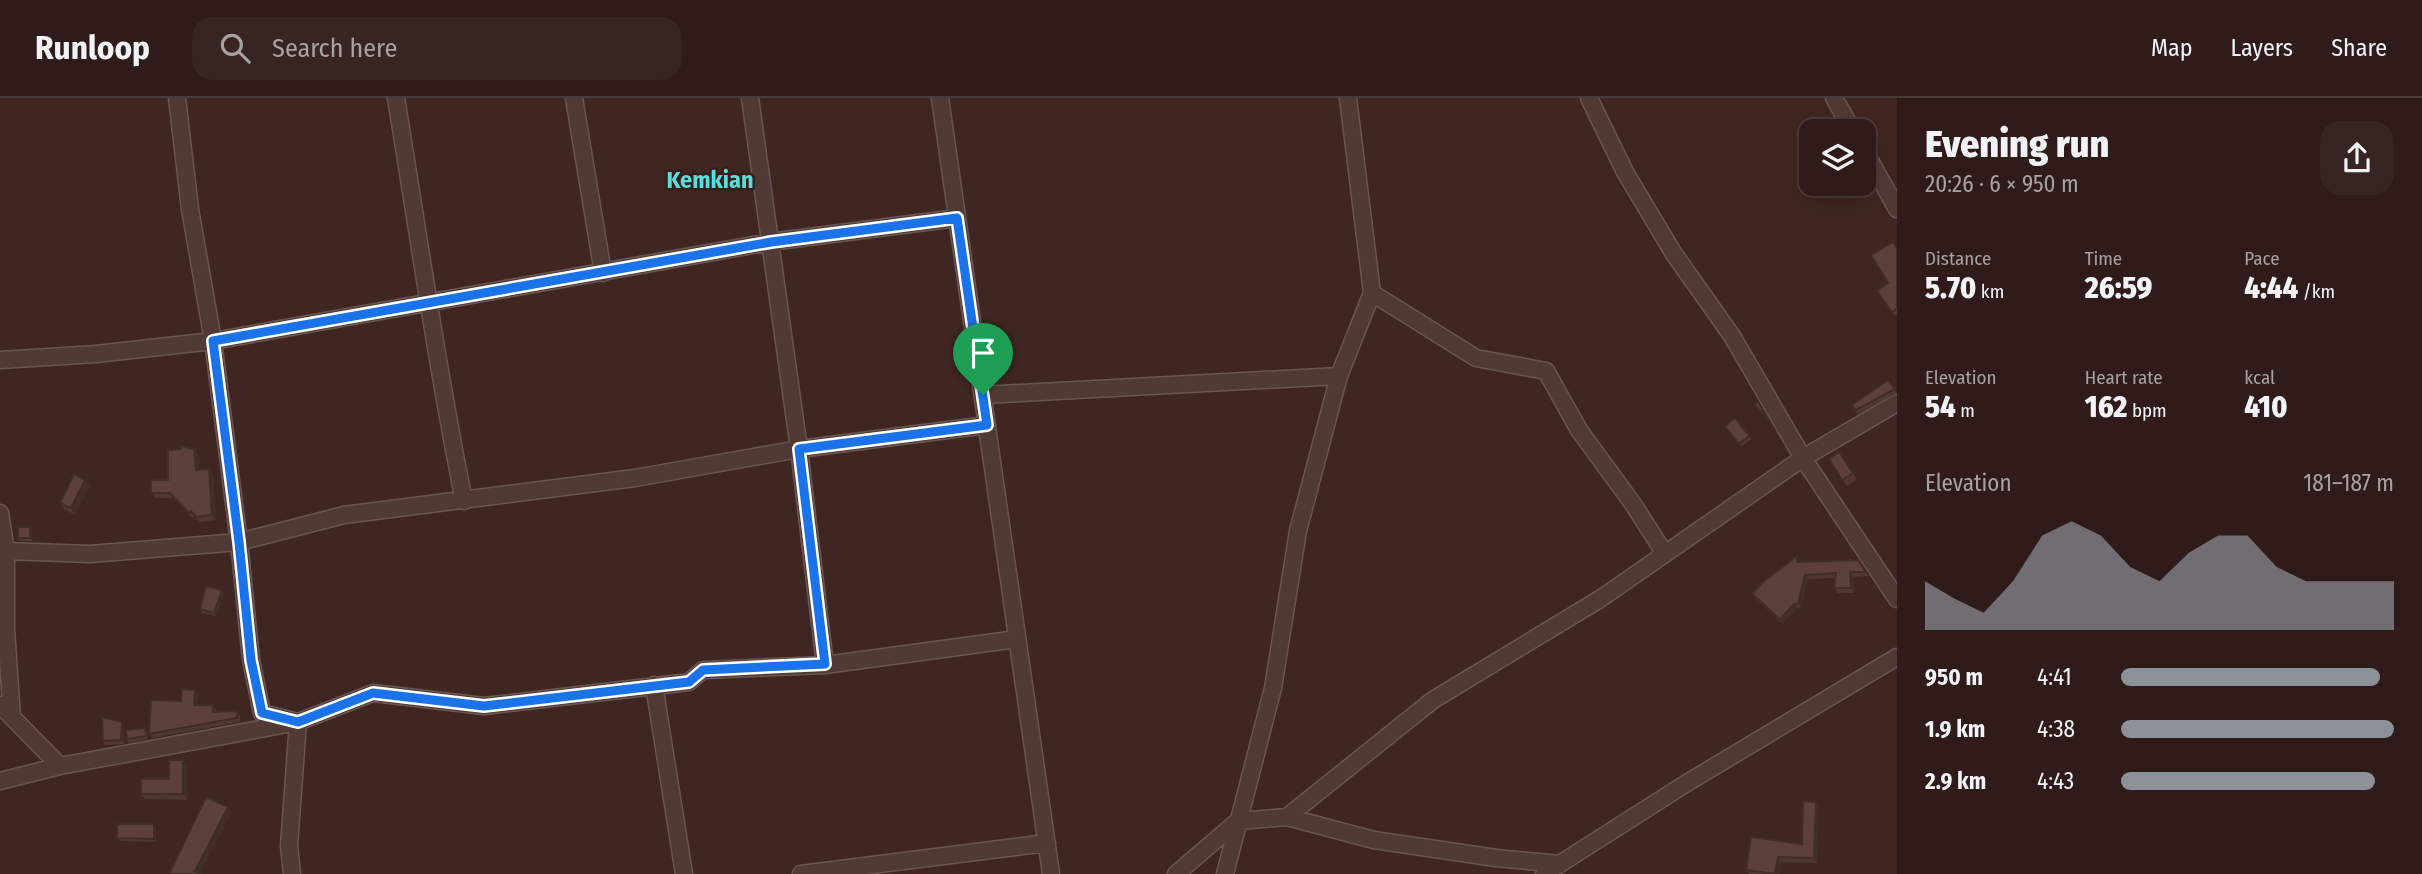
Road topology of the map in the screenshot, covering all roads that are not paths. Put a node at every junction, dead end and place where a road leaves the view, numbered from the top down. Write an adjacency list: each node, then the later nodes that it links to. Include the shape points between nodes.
1 (177, 98): 17 (street)
2 (396, 98): 16 (street)
3 (574, 98): 14 (street)
4 (750, 98): 13 (street)
5 (940, 98): 12 (street)
6 (1348, 98): 15 (street)
7 (1588, 98): 24 (street, via 1625,172 1674,254 1732,335)
8 (1834, 98): 9 (street)
9 (1846, 119)
10 (1876, 171): 11 (street)
11 (1897, 209)
12 (957, 218): 13 (street); 20 (street)
13 (771, 242): 14 (street); 23 (street)
14 (603, 273): 16 (street)
15 (1372, 293): 19 (street); 29 (street, via 1476,358 1546,371 1579,430)
16 (430, 301): 17 (street); 25 (street)
17 (213, 341): 18 (street); 27 (street)
18 (0, 360)
19 (1339, 376): 20 (street); 41 (street, via 1298,531 1273,688)
20 (983, 395): 22 (street)
21 (1897, 403): 24 (street)
22 (987, 425): 23 (street); 31 (street)
23 (799, 449): 25 (street, via 635,478); 33 (street)
24 (1803, 458): 29 (street); 30 (street)
25 (464, 501): 27 (street, via 344,515)
26 (0, 513): 28 (street)
27 (239, 542): 28 (street, via 90,554); 37 (street, via 251,660 262,713)
28 (6, 551): 36 (street)
29 (1665, 554): 40 (street, via 1433,700)
30 (1897, 599)
31 (1017, 639): 33 (street); 42 (street)
32 (1895, 663): 43 (street, via 1690,781)
33 (825, 664): 34 (street, via 703,670 689,682)
34 (654, 685): 37 (street, via 484,706 373,693); 45 (street)
35 (0, 705): 36 (street)
36 (12, 717): 38 (street)
37 (298, 722): 38 (street); 44 (street, via 289,846)
38 (60, 766): 39 (street)
39 (0, 781)
40 (1287, 817): 41 (street); 43 (street, via 1374,840)
41 (1238, 821): 48 (street); 49 (street)
42 (1047, 842): 46 (street); 47 (street)
43 (1560, 864): 50 (street)
44 (292, 874)
45 (684, 874)
46 (801, 874)
47 (1051, 874)
48 (1176, 874)
49 (1224, 874)
50 (1544, 874)

